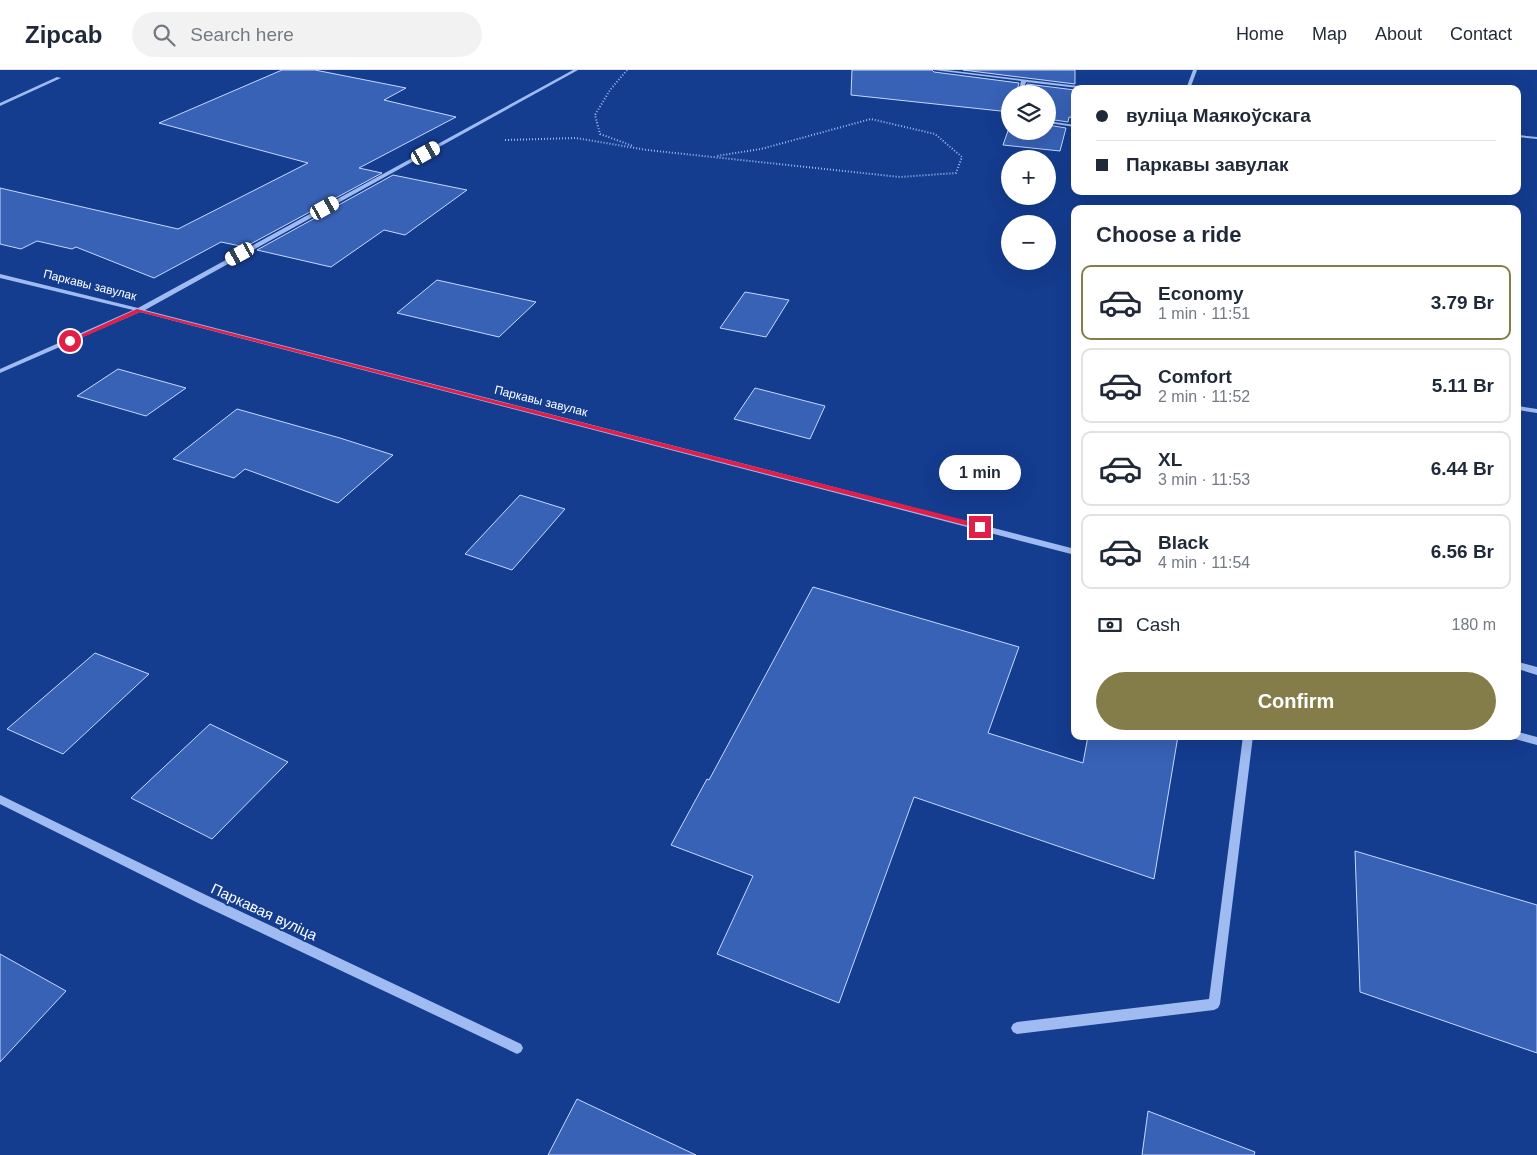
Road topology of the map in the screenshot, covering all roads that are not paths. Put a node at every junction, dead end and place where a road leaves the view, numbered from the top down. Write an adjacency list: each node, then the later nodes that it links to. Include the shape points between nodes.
1 (576, 70): 15 (street)
2 (936, 70): 5 (street)
3 (1195, 70): 8 (street)
4 (59, 78): 9 (street)
5 (1024, 80): 6 (street); 7 (street)
6 (1023, 85)
7 (1071, 85)
8 (1189, 85)
9 (0, 105)
10 (1056, 123): 11 (street)
11 (1071, 125)
12 (1521, 136): 13 (street)
13 (1537, 138)
14 (0, 276): 15 (street, Паркавы завулак)
15 (139, 310): 16 (street); 19 (street, Паркавы завулак)
16 (0, 371)
17 (1521, 408): 18 (street)
18 (1537, 411)
19 (1071, 551)
20 (1521, 667): 21 (street)
21 (1537, 671)
22 (1521, 737): 24 (street)
23 (1247, 740): 26 (street, via 1214,1004)
24 (1537, 741)
25 (0, 799): 27 (street, Паркавая вуліца, via 210,904)
26 (1017, 1028)
27 (517, 1048)

